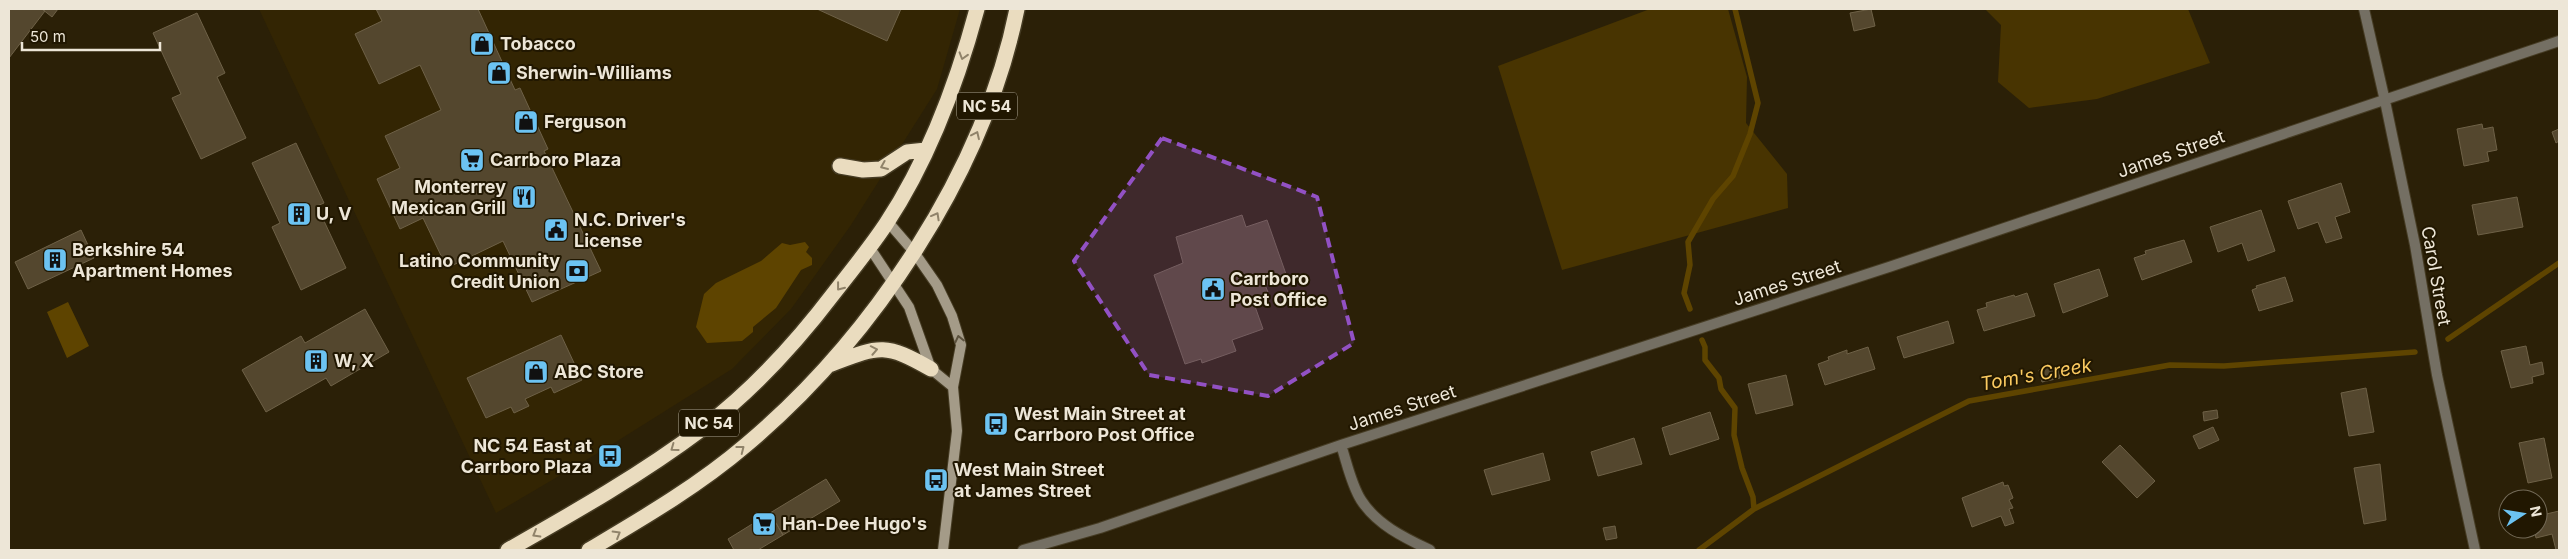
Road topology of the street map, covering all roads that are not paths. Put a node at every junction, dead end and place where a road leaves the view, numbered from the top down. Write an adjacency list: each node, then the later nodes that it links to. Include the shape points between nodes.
1 (977, 9): 6 (highway, NC 54, one-way to 6, via 952,88)
2 (1017, 9): 10 (highway, NC 54, one-way to 2, via 956,179 979,129)
3 (2364, 9): 5 (street, Carol Street)
4 (2559, 41): 5 (street, James Street)
5 (2385, 101): 15 (street, James Street); 21 (street, Carol Street, via 2415,245 2437,375)
6 (926, 150): 7 (highway, one-way to 7, via 907,152 881,169); 8 (highway, NC 54)
7 (840, 166)
8 (888, 222): 9 (highway, NC 54); 10 (main road)
9 (870, 248): 11 (main road); 16 (highway, NC 54, one-way to 16, via 803,333 751,386 704,427 647,468)
10 (914, 252): 11 (highway, NC 54); 14 (main road, one-way to 10, via 961,345 937,285)
11 (893, 281): 12 (highway, NC 54); 13 (main road, via 909,307)
12 (828, 365): 13 (highway, one-way to 13, via 857,354 884,349 904,354); 17 (highway, NC 54, one-way to 12, via 678,496 720,465 777,417)
13 (931, 369): 14 (main road)
14 (952, 387): 18 (main road, via 957,431)
15 (1341, 445): 19 (street, James Street, via 1100,528); 20 (street, via 1361,500 1375,517 1398,535)
16 (508, 550)
17 (589, 550)
18 (944, 550)
19 (1023, 550)
20 (1430, 550)
21 (2475, 550)

